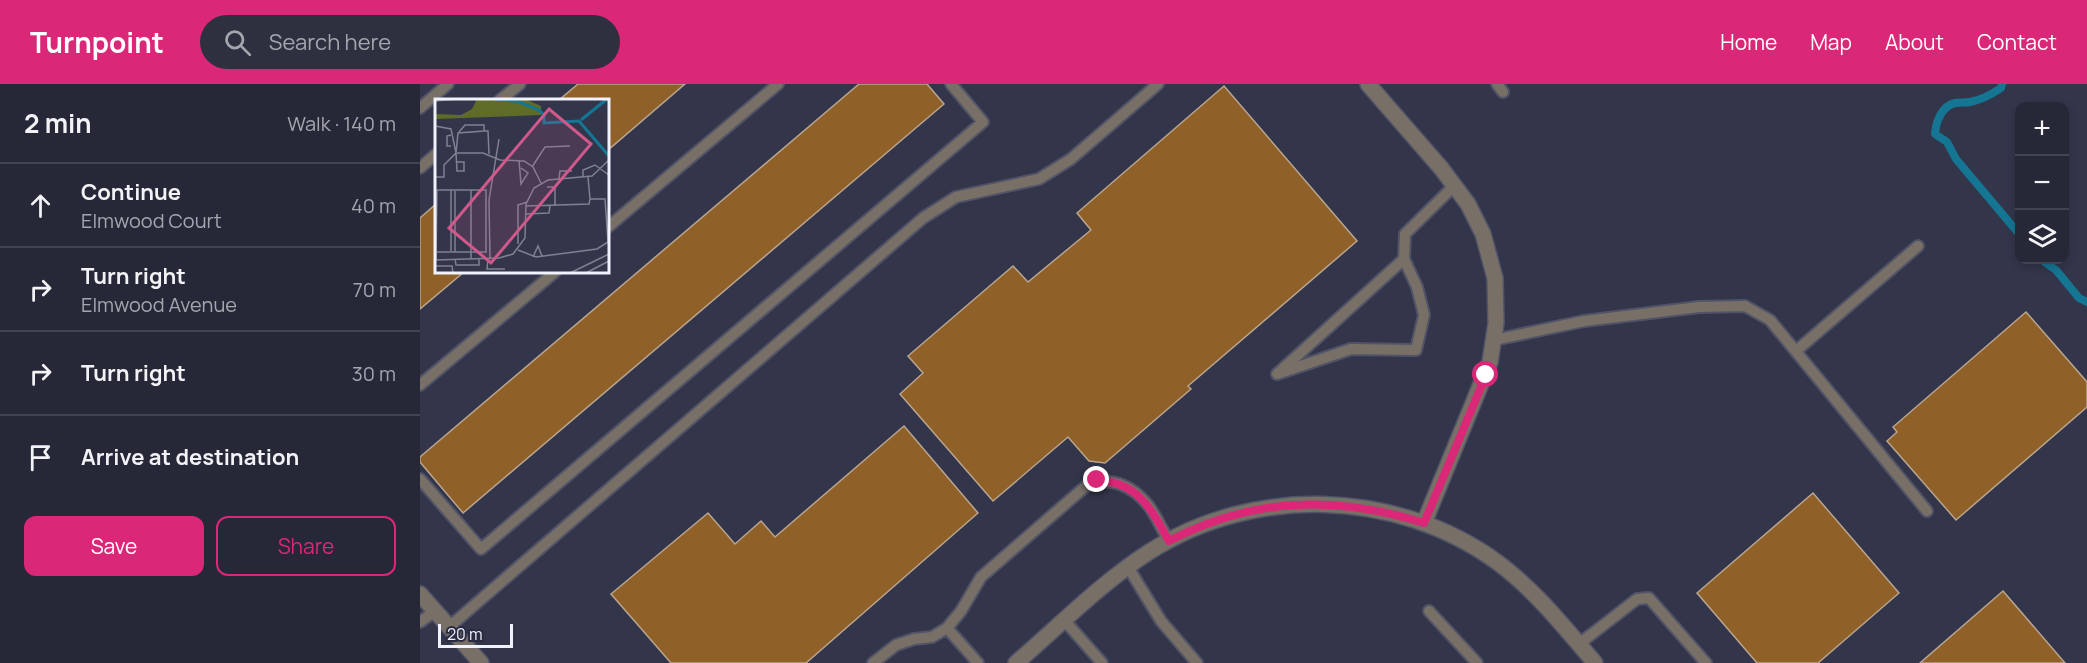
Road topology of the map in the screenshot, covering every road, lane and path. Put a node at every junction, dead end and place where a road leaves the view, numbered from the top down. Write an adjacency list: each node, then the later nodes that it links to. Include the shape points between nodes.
1 (448, 84): 8 (lane)
2 (520, 84): 7 (lane)
3 (778, 84): 12 (lane)
4 (951, 84): 19 (lane, via 983,122 481,549)
5 (1158, 84): 29 (lane, via 1071,159 1039,179 956,197 923,218)
6 (1368, 84): 11 (street)
7 (501, 99)
8 (420, 108)
9 (435, 155): 10 (lane)
10 (420, 168)
11 (1455, 185): 14 (lane, via 1405,234); 16 (street, via 1474,213 1493,267 1497,301)
12 (609, 226)
13 (1918, 246): 17 (lane)
14 (1404, 260): 14 (lane, via 1370,290 1277,374 1351,349 1416,350 1424,315)
15 (554, 273): 18 (lane)
16 (1494, 340): 17 (lane, via 1584,321 1699,307 1745,306 1770,320); 21 (street, via 1486,375)
17 (1796, 351): 20 (lane)
18 (420, 385)
19 (420, 479)
20 (1927, 511)
21 (1424, 523): 22 (street, via 1371,508 1302,504 1234,515); 31 (street, via 1497,562 1539,598)
22 (1169, 541): 23 (street); 30 (lane, via 1148,504 1121,484 1097,480 981,577)
23 (1128, 567): 27 (street); 37 (lane, via 1161,621)
24 (420, 594): 25 (street)
25 (435, 611): 28 (lane); 29 (street)
26 (1429, 611): 38 (lane)
27 (1065, 621): 35 (street); 36 (lane)
28 (420, 622)
29 (449, 627): 32 (street)
30 (947, 628): 33 (lane, via 933,636 896,645); 34 (lane)
31 (1579, 644): 39 (street); 40 (lane, via 1638,599 1649,598)
32 (481, 663)
33 (873, 663)
34 (978, 663)
35 (1016, 663)
36 (1102, 663)
37 (1197, 663)
38 (1476, 663)
39 (1595, 663)
40 (1706, 663)

